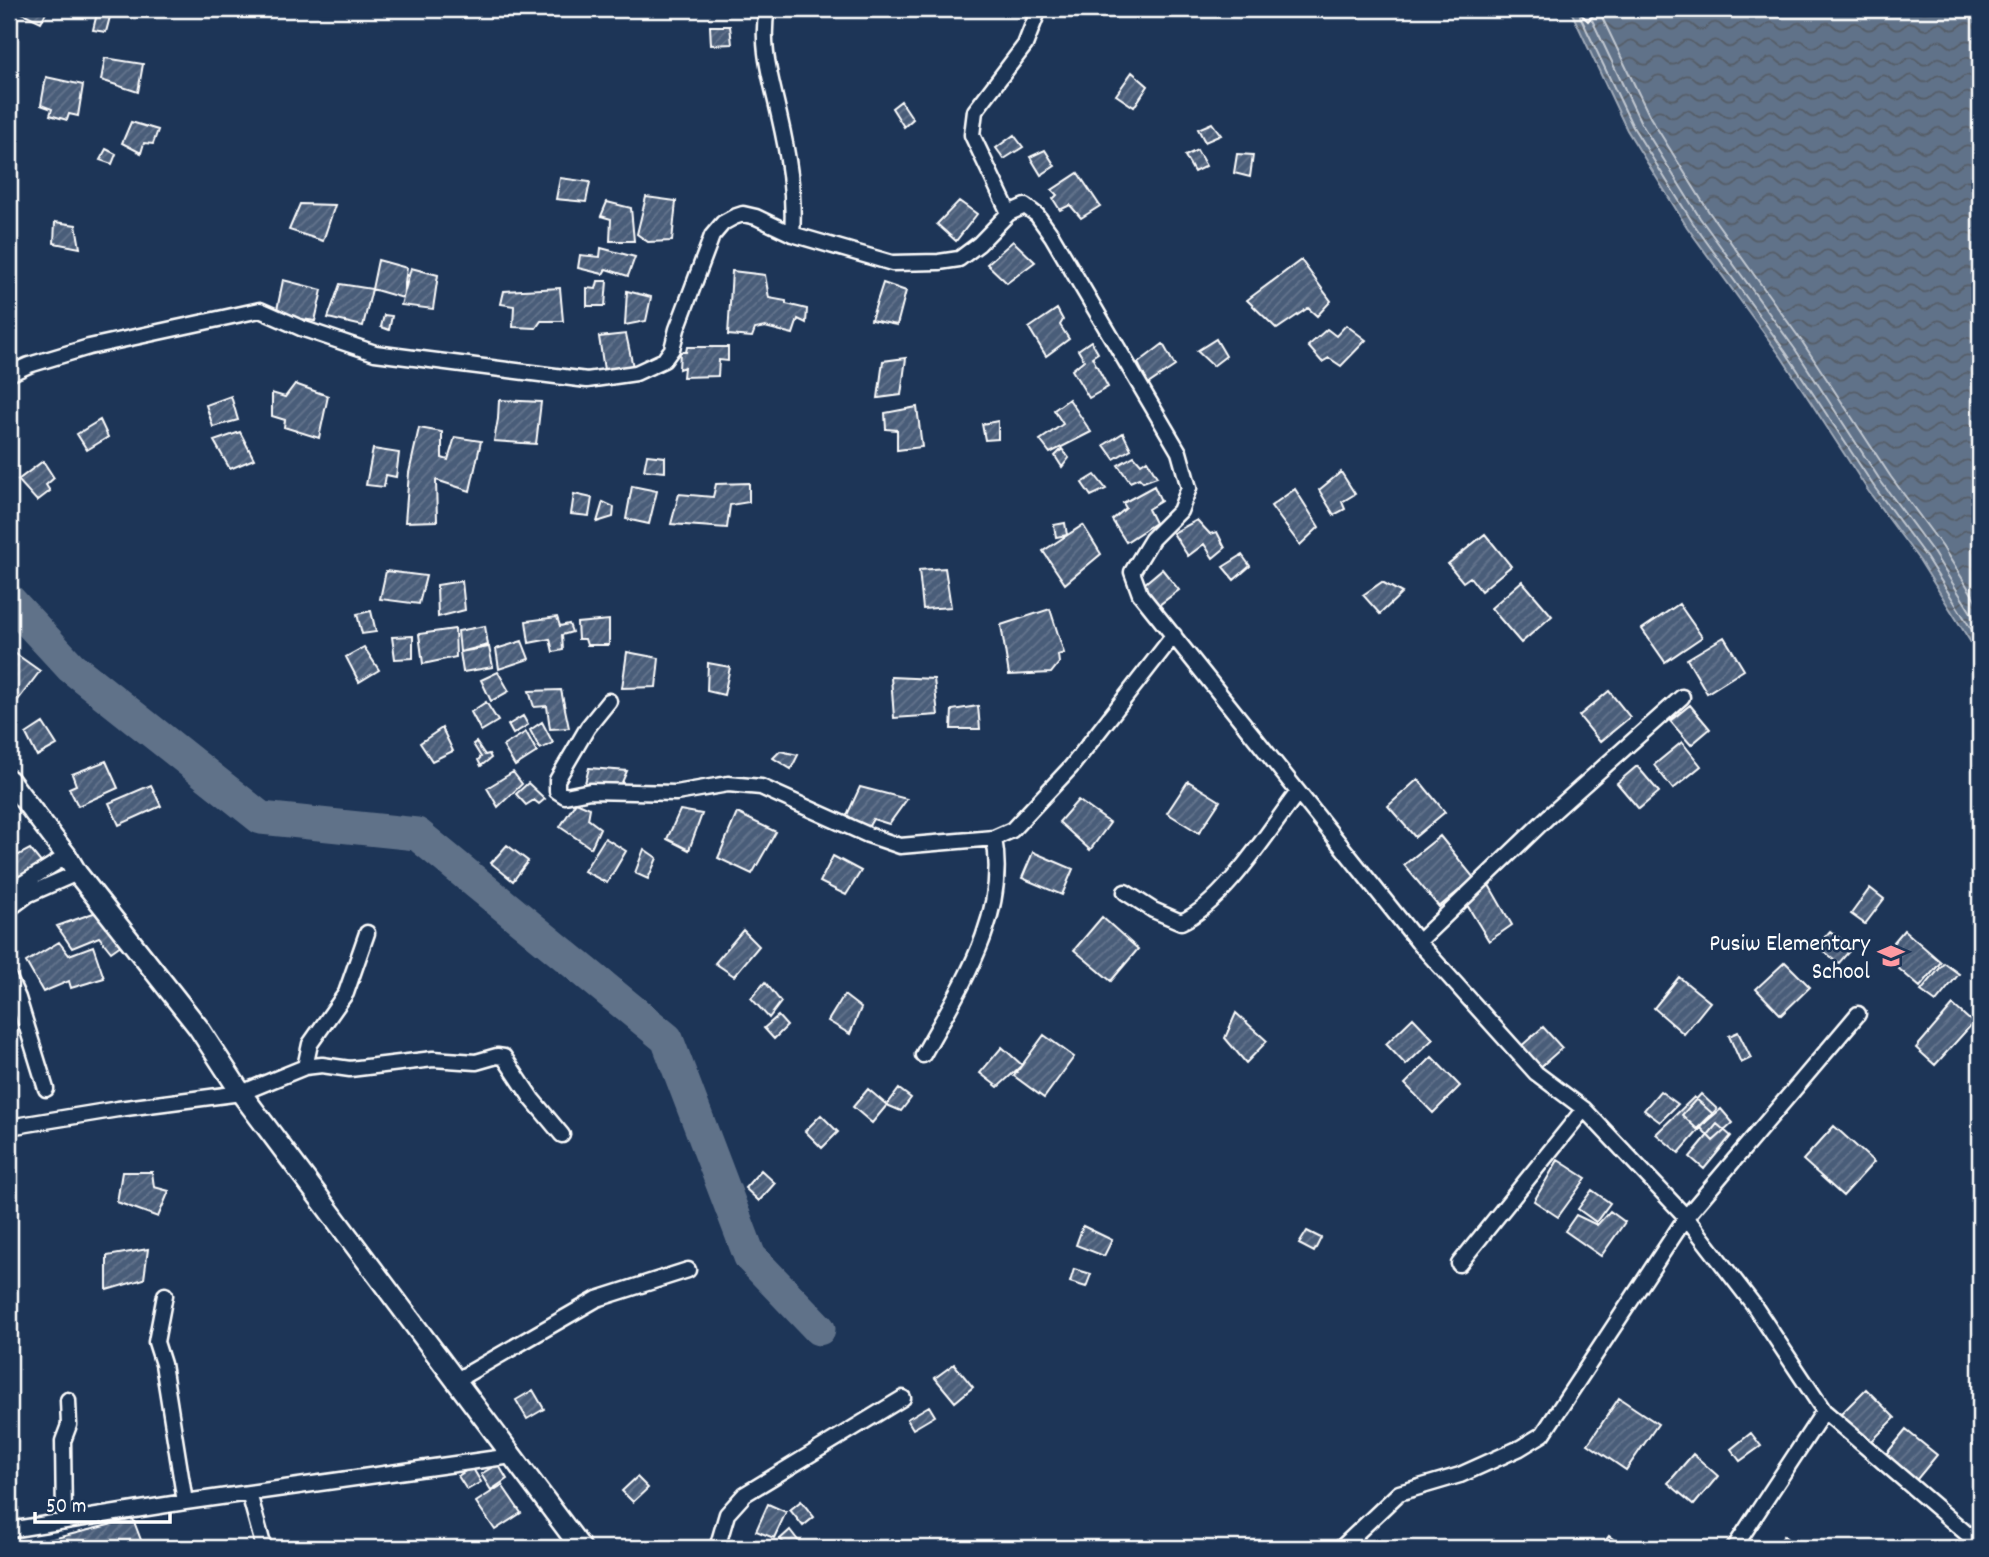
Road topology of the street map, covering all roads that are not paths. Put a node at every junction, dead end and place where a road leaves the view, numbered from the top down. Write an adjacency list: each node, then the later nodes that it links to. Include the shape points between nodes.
1 (767, 9): 4 (street, via 763,44 790,178)
2 (1039, 9): 3 (street, via 1025,45 975,111 972,135)
3 (1009, 213): 4 (street, via 959,259 939,261 892,263); 6 (street, via 1026,206 1052,236 1179,452 1189,488 1180,511 1152,539 1132,572 1140,594)
4 (792, 234): 5 (street, via 743,214 723,223 703,257 672,349 664,360 636,373 587,380 375,353 261,310 89,347)
5 (9, 374)
6 (1174, 635): 10 (street); 11 (street, via 1070,767 1012,830)
7 (1682, 697): 17 (street, via 1550,814)
8 (609, 701): 11 (street, via 556,780 557,791 565,796 590,791 676,793 728,784 761,787 900,846)
9 (9, 779): 12 (street)
10 (1298, 792): 14 (street, via 1236,874 1195,916 1181,922); 17 (street)
11 (994, 838): 20 (street, via 998,880 984,936)
12 (72, 864): 13 (street); 15 (street); 23 (street, via 198,1027)
13 (9, 892)
14 (1125, 892)
15 (9, 909)
16 (367, 933): 21 (street, via 345,992 310,1044)
17 (1418, 942): 24 (street, via 1536,1073)
18 (9, 978): 22 (street)
19 (1858, 1014): 27 (street)
20 (923, 1055)
21 (304, 1067): 23 (street); 26 (street, via 350,1069 433,1059 476,1062 504,1057)
22 (46, 1089)
23 (241, 1093): 25 (street); 31 (street)
24 (1584, 1109): 27 (street); 28 (street)
25 (9, 1127)
26 (562, 1135)
27 (1686, 1217): 34 (street, via 1753,1304); 44 (street, via 1544,1434 1460,1475 1399,1493)
28 (1459, 1264)
29 (688, 1270): 31 (street, via 597,1299)
30 (165, 1295): 37 (street, via 156,1342)
31 (455, 1381): 35 (street)
32 (903, 1398): 43 (street, via 745,1494 727,1514)
33 (68, 1400): 38 (street)
34 (1824, 1412): 40 (street); 45 (street)
35 (512, 1456): 36 (street); 42 (street)
36 (250, 1493): 37 (street); 41 (street)
37 (185, 1502): 38 (street)
38 (64, 1520): 39 (street)
39 (9, 1530)
40 (1978, 1545)
41 (264, 1548)
42 (581, 1548)
43 (717, 1548)
44 (1341, 1548)
45 (1734, 1548)

